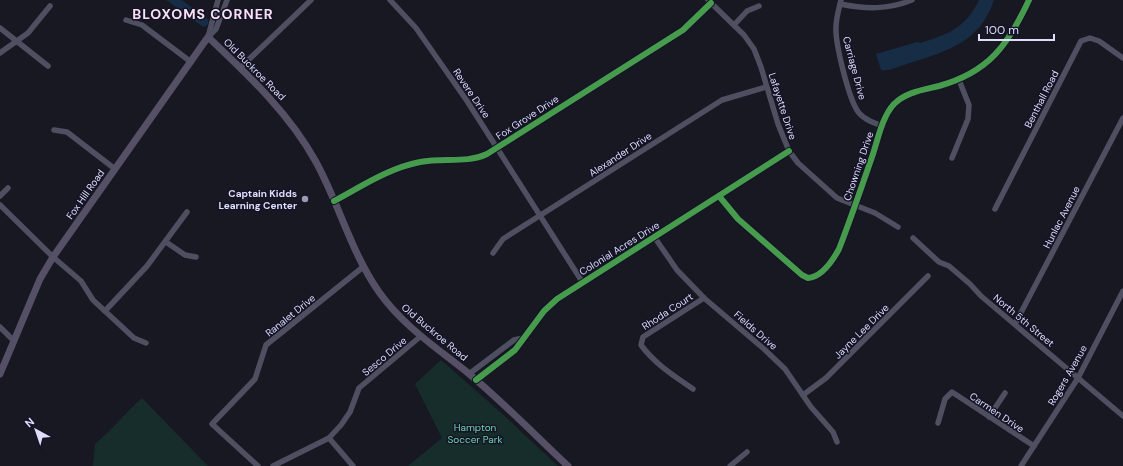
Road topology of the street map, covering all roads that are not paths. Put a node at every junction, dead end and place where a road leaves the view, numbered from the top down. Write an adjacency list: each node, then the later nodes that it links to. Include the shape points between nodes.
1 (218, 0): 14 (street)
2 (227, 0): 14 (street, via 216,29)
3 (311, 0): 20 (street)
4 (390, 0): 26 (street, Revere Drive, via 416,28)
5 (912, 0): 8 (street, via 876,9)
6 (1029, 0): 21 (street, Chowning Drive, via 1012,35 996,55 979,69)
7 (709, 2): 12 (street, Lafayette Drive); 26 (street, Fox Grove Drive, via 683,30)
8 (840, 2): 24 (street, Carriage Drive, via 837,41 855,106 864,118)
9 (50, 6): 15 (street, via 28,33)
10 (759, 6): 12 (street, via 747,11)
11 (126, 20): 18 (street, via 142,25)
12 (734, 25): 22 (street, Lafayette Drive, via 754,49)
13 (0, 28): 15 (street)
14 (208, 37): 18 (main road, Fox Hill Road); 20 (main road, Old Buckroe Road)
15 (16, 40): 16 (street); 19 (street)
16 (0, 53)
17 (1123, 58): 36 (street, Benthall Road, via 1094,39 1081,41)
18 (191, 62): 29 (main road, Fox Hill Road)
19 (48, 66)
20 (240, 68): 33 (main road, Old Buckroe Road, via 272,99 290,121 316,162)
21 (959, 80): 24 (street, Chowning Drive, via 901,98 893,105); 28 (street, via 969,105 968,119)
22 (766, 87): 27 (street, Lafayette Drive); 38 (street, Alexander Drive, via 722,100)
23 (1123, 118): 52 (street, Hunlac Avenue)
24 (883, 126): 35 (street, Chowning Drive)
25 (54, 130): 29 (street, via 67,132)
26 (498, 148): 33 (street, Fox Grove Drive, via 470,160 439,159 406,165); 38 (street, Revere Drive)
27 (789, 151): 32 (street, Colonial Acres Drive); 35 (street, Lafayette Drive, via 803,170 825,189)
28 (952, 158)
29 (115, 169): 44 (main road, Fox Hill Road)
30 (8, 188): 31 (street)
31 (0, 196)
32 (719, 196): 35 (street, Chowning Drive, via 738,220 802,276 808,278 820,273 834,258); 40 (street, Colonial Acres Drive)
33 (334, 201): 46 (main road, Old Buckroe Road)
34 (0, 205): 44 (street)
35 (855, 206): 39 (street, Lafayette Drive, via 875,213)
36 (996, 208)
37 (187, 212): 42 (street)
38 (541, 215): 43 (street, Alexander Drive, via 503,239); 48 (street, Revere Drive)
39 (898, 227)
40 (655, 238): 48 (street, Colonial Acres Drive); 50 (street, Fields Drive, via 677,270)
41 (913, 238): 52 (street, North 5th Street)
42 (166, 242): 45 (street, via 185,255); 51 (street)
43 (493, 253)
44 (53, 257): 51 (street, via 81,281); 56 (main road, Fox Hill Road, via 40,279)
45 (196, 257)
46 (364, 267): 54 (main road, Old Buckroe Road, via 386,301); 72 (street, Ranalet Drive, via 266,345 255,379 212,424)
47 (928, 276): 64 (street, Jayne Lee Drive, via 826,378)
48 (583, 283): 55 (street, Colonial Acres Drive, via 550,305)
49 (1123, 291): 60 (street, Rogers Avenue)
50 (704, 298): 62 (street, Rhoda Court, via 643,337 641,345 666,370); 64 (street, Fields Drive, via 764,348)
51 (105, 311): 57 (street, via 134,338)
52 (1016, 324): 60 (street, North 5th Street)
53 (0, 327): 56 (street)
54 (421, 336): 59 (main road, Old Buckroe Road); 68 (street, Sesco Drive, via 359,388 350,412)
55 (523, 338): 59 (street, Colonial Acres Drive, via 514,340); 61 (street, Colonial Acres Drive, via 515,350)
56 (14, 341): 58 (main road, Fox Hill Road)
57 (146, 343)
58 (0, 374)
59 (469, 374): 61 (main road, Old Buckroe Road)
60 (1078, 378): 65 (street, North 5th Street); 70 (street, Rogers Avenue)
61 (476, 380): 75 (main road, Old Buckroe Road)
62 (693, 389)
63 (1005, 393): 66 (street)
64 (803, 395): 69 (street, Fields Drive, via 833,432)
65 (1123, 416)
66 (989, 417): 67 (street, Carmen Drive, via 952,392 945,400); 70 (street, Carmen Drive)
67 (938, 423)
68 (330, 438): 73 (street, Sesco Drive); 74 (street)
69 (837, 442)
70 (1034, 446): 77 (street, Rogers Avenue)
71 (748, 452): 76 (street)
72 (258, 466)
73 (273, 466)
74 (353, 466)
75 (568, 466)
76 (730, 466)
77 (1021, 466)

